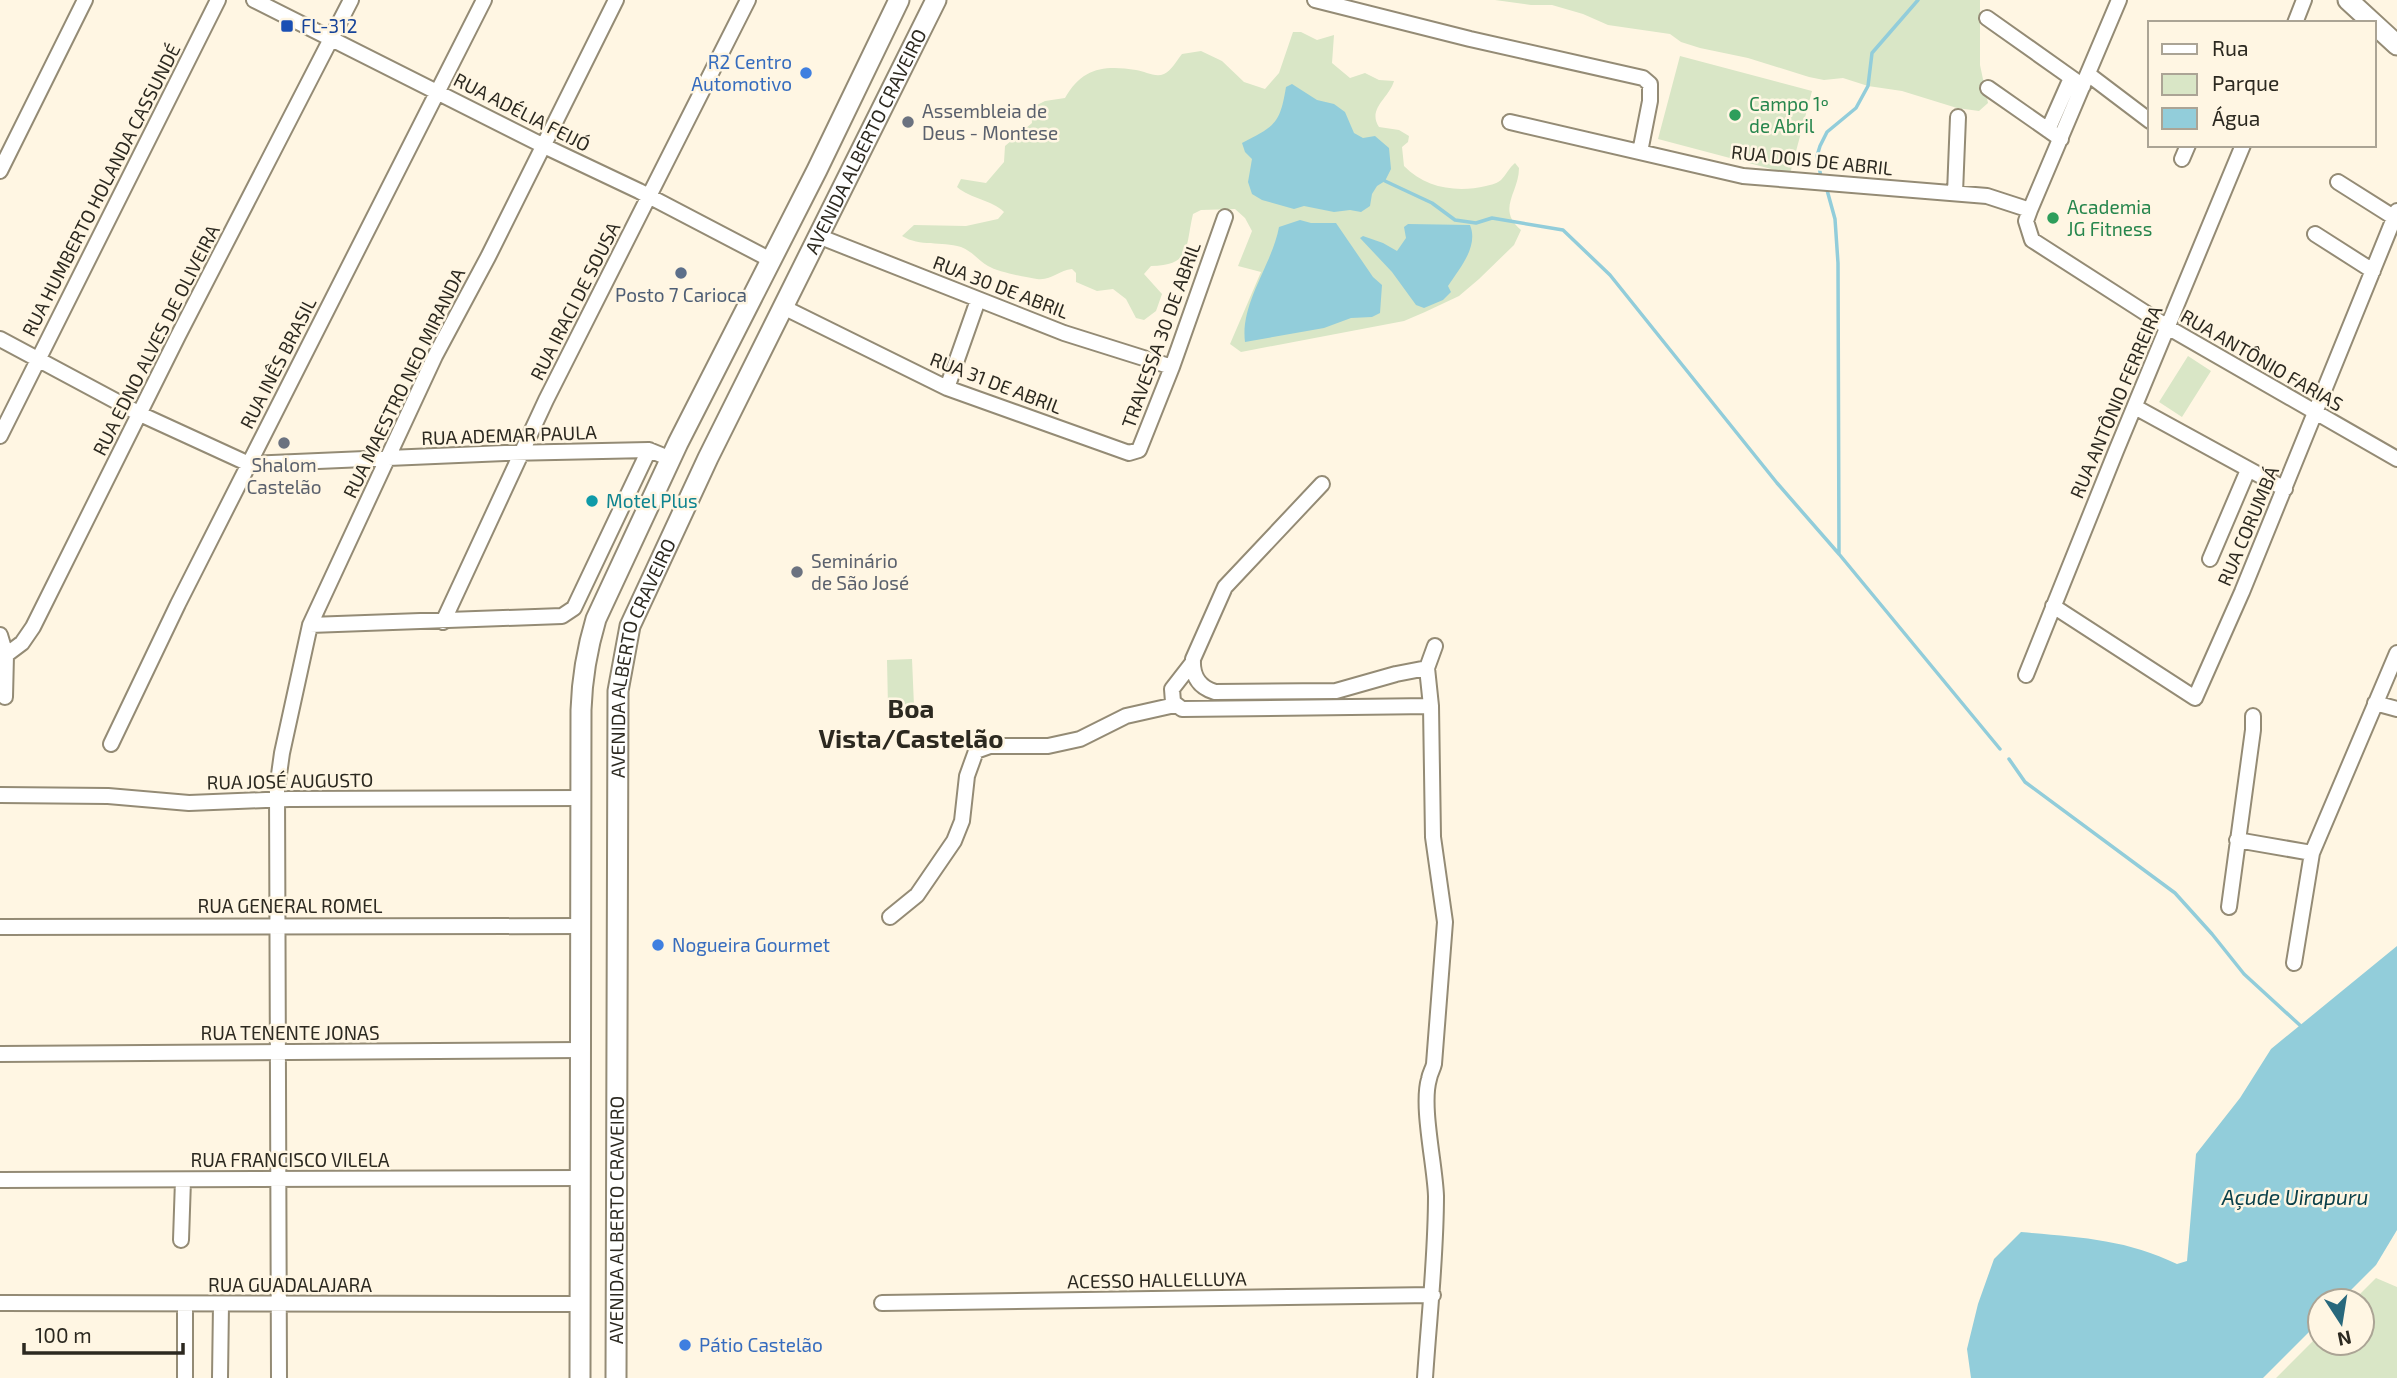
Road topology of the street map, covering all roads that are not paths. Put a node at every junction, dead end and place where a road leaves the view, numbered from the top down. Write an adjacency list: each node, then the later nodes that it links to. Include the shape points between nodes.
1 (85, 0): 33 (street)
2 (218, 0): 48 (street, RUA HUMBERTO HOLANDA CASSUNDÉ)
3 (254, 0): 20 (street, RUA ADÉLIA FEIJÓ)
4 (351, 0): 20 (street, RUA EDNO ALVES DE OLIVEIRA)
5 (484, 0): 24 (street, RUA INÊS BRASIL)
6 (616, 0): 30 (street, RUA MAESTRO NEO MIRANDA)
7 (748, 0): 36 (street, RUA IRACI DE SOUSA)
8 (899, 0): 42 (main road, AVENIDA ALBERTO CRAVEIRO)
9 (936, 0): 41 (main road, AVENIDA ALBERTO CRAVEIRO)
10 (1315, 0): 32 (street, via 1643,78 1650,84 1651,96)
11 (2119, 0): 22 (street)
12 (2304, 0): 16 (street)
13 (2348, 0): 17 (main road)
14 (2367, 0): 19 (main road)
15 (1987, 18): 22 (street)
16 (2296, 21)
17 (2371, 21)
18 (2376, 26): 21 (main road)
19 (2397, 28)
20 (332, 38): 24 (street, RUA ADÉLIA FEIJÓ); 52 (street, RUA EDNO ALVES DE OLIVEIRA)
21 (2397, 45)
22 (2081, 79): 26 (street); 28 (street); 29 (street)
23 (1988, 88): 28 (street)
24 (438, 91): 30 (street, RUA ADÉLIA FEIJÓ); 61 (street, RUA INÊS BRASIL)
25 (1958, 117): 35 (street)
26 (2148, 120)
27 (1510, 122): 32 (street, RUA DOIS DE ABRIL)
28 (2048, 130): 29 (street)
29 (2061, 139): 37 (street)
30 (544, 146): 36 (street, RUA ADÉLIA FEIJÓ); 59 (street, RUA MAESTRO NEO MIRANDA)
31 (2242, 147): 46 (street, RUA ANTÔNIO FERREIRA)
32 (1640, 152): 35 (street, RUA DOIS DE ABRIL, via 1753,177)
33 (0, 171)
34 (2338, 182): 38 (street)
35 (1955, 193): 37 (street, RUA DOIS DE ABRIL, via 1987,196)
36 (650, 197): 42 (street, RUA ADÉLIA FEIJÓ); 57 (street, RUA IRACI DE SOUSA)
37 (2030, 209): 46 (street, RUA ANTÔNIO FARIAS, via 2026,228 2038,246)
38 (2396, 214): 43 (street, RUA CORUMBÁ)
39 (1225, 217): 49 (street, TRAVESSA 30 DE ABRIL)
40 (2315, 234): 43 (street)
41 (818, 236): 44 (street, RUA 30 DE ABRIL); 45 (main road, AVENIDA ALBERTO CRAVEIRO)
42 (771, 260): 58 (main road, AVENIDA ALBERTO CRAVEIRO)
43 (2373, 271): 53 (street, RUA CORUMBÁ)
44 (978, 300): 49 (street, RUA 30 DE ABRIL); 50 (street)
45 (783, 307): 50 (street, RUA 31 DE ABRIL); 63 (main road, AVENIDA ALBERTO CRAVEIRO)
46 (2169, 328): 51 (street, RUA ANTÔNIO FERREIRA); 53 (street, RUA ANTÔNIO FARIAS)
47 (0, 339): 48 (street, RUA ADEMAR PAULA)
48 (38, 359): 52 (street, RUA ADEMAR PAULA); 54 (street, RUA HUMBERTO HOLANDA CASSUNDÉ)
49 (1172, 367): 56 (street, TRAVESSA 30 DE ABRIL, via 1139,450)
50 (947, 388): 56 (street, RUA 31 DE ABRIL)
51 (2135, 407): 62 (street); 67 (street, RUA ANTÔNIO FERREIRA)
52 (140, 414): 61 (street, RUA ADEMAR PAULA); 73 (street, RUA EDNO ALVES DE OLIVEIRA, via 33,627)
53 (2315, 414): 60 (street, RUA ANTÔNIO FARIAS); 65 (street, RUA CORUMBÁ)
54 (0, 436)
55 (649, 450): 57 (street, RUA ADEMAR PAULA); 58 (street, RUA ADEMAR PAULA); 68 (street, via 574,608 562,616)
56 (1122, 451)
57 (521, 453): 59 (street, RUA ADEMAR PAULA); 68 (street, RUA IRACI DE SOUSA)
58 (671, 458): 63 (main road); 85 (main road, AVENIDA ALBERTO CRAVEIRO, via 589,643 581,698)
59 (386, 459): 61 (street, RUA ADEMAR PAULA); 69 (street, RUA MAESTRO NEO MIRANDA)
60 (2397, 459)
61 (248, 464): 83 (street, RUA INÊS BRASIL)
62 (2248, 470): 65 (street); 66 (street)
63 (701, 473): 114 (main road, AVENIDA ALBERTO CRAVEIRO, via 631,626 618,691)
64 (1322, 484): 74 (street, via 1225,587)
65 (2285, 489): 67 (street, RUA CORUMBÁ, via 2195,698)
66 (2210, 559)
67 (2053, 606): 76 (street, RUA ANTÔNIO FERREIRA)
68 (443, 622): 69 (street)
69 (310, 625): 86 (street, RUA MAESTRO NEO MIRANDA)
70 (0, 635): 73 (street)
71 (1435, 646): 75 (street)
72 (2397, 653): 78 (street)
73 (6, 655): 77 (street)
74 (1193, 662): 75 (street, via 1202,687 1221,692 1336,691); 79 (street, via 1173,686)
75 (1427, 668): 80 (street)
76 (2026, 675)
77 (5, 697)
78 (2375, 703): 81 (street); 88 (street)
79 (1175, 705): 80 (street, via 1206,710); 90 (street, via 1126,716 1080,739 976,751 954,841 917,895)
80 (1431, 706): 103 (street, via 1433,838 1445,922 1434,1064 1427,1097 1436,1194)
81 (2397, 709)
82 (2253, 716): 87 (street)
83 (111, 744)
84 (0, 795): 86 (street, RUA JOSÉ AUGUSTO, via 108,796 189,803)
85 (581, 798): 86 (street, RUA JOSÉ AUGUSTO); 92 (main road, AVENIDA ALBERTO CRAVEIRO)
86 (276, 799): 91 (street, RUA MAESTRO NEO MIRANDA)
87 (2237, 840): 88 (street); 89 (street)
88 (2312, 853): 94 (street)
89 (2229, 907)
90 (890, 917)
91 (277, 925): 92 (street, RUA GENERAL ROMEL); 93 (street, RUA GENERAL ROMEL); 96 (street, RUA MAESTRO NEO MIRANDA)
92 (581, 926): 95 (main road, AVENIDA ALBERTO CRAVEIRO)
93 (0, 927)
94 (2294, 963)
95 (581, 1050): 96 (street, RUA TENENTE JONAS); 98 (main road, AVENIDA ALBERTO CRAVEIRO)
96 (277, 1051): 97 (street, RUA TENENTE JONAS); 99 (street, RUA MAESTRO NEO MIRANDA)
97 (0, 1054)
98 (579, 1178): 99 (street, RUA FRANCISCO VILELA); 109 (main road, AVENIDA ALBERTO CRAVEIRO)
99 (277, 1179): 101 (street, RUA FRANCISCO VILELA); 108 (street, RUA MAESTRO NEO MIRANDA)
100 (0, 1180): 101 (street, RUA FRANCISCO VILELA)
101 (183, 1180): 102 (street)
102 (181, 1240)
103 (1433, 1295): 105 (street, ACESSO HALLELLUYA); 115 (street)
104 (0, 1303): 106 (street, RUA GUADALAJARA)
105 (882, 1303)
106 (186, 1304): 107 (street, RUA GUADALAJARA); 110 (street)
107 (221, 1304): 108 (street, RUA GUADALAJARA); 111 (street)
108 (278, 1304): 109 (street, RUA GUADALAJARA); 112 (street, RUA MAESTRO NEO MIRANDA)
109 (580, 1304): 113 (main road, AVENIDA ALBERTO CRAVEIRO)
110 (186, 1378)
111 (220, 1378)
112 (279, 1378)
113 (580, 1378)
114 (616, 1378)
115 (1425, 1378)

